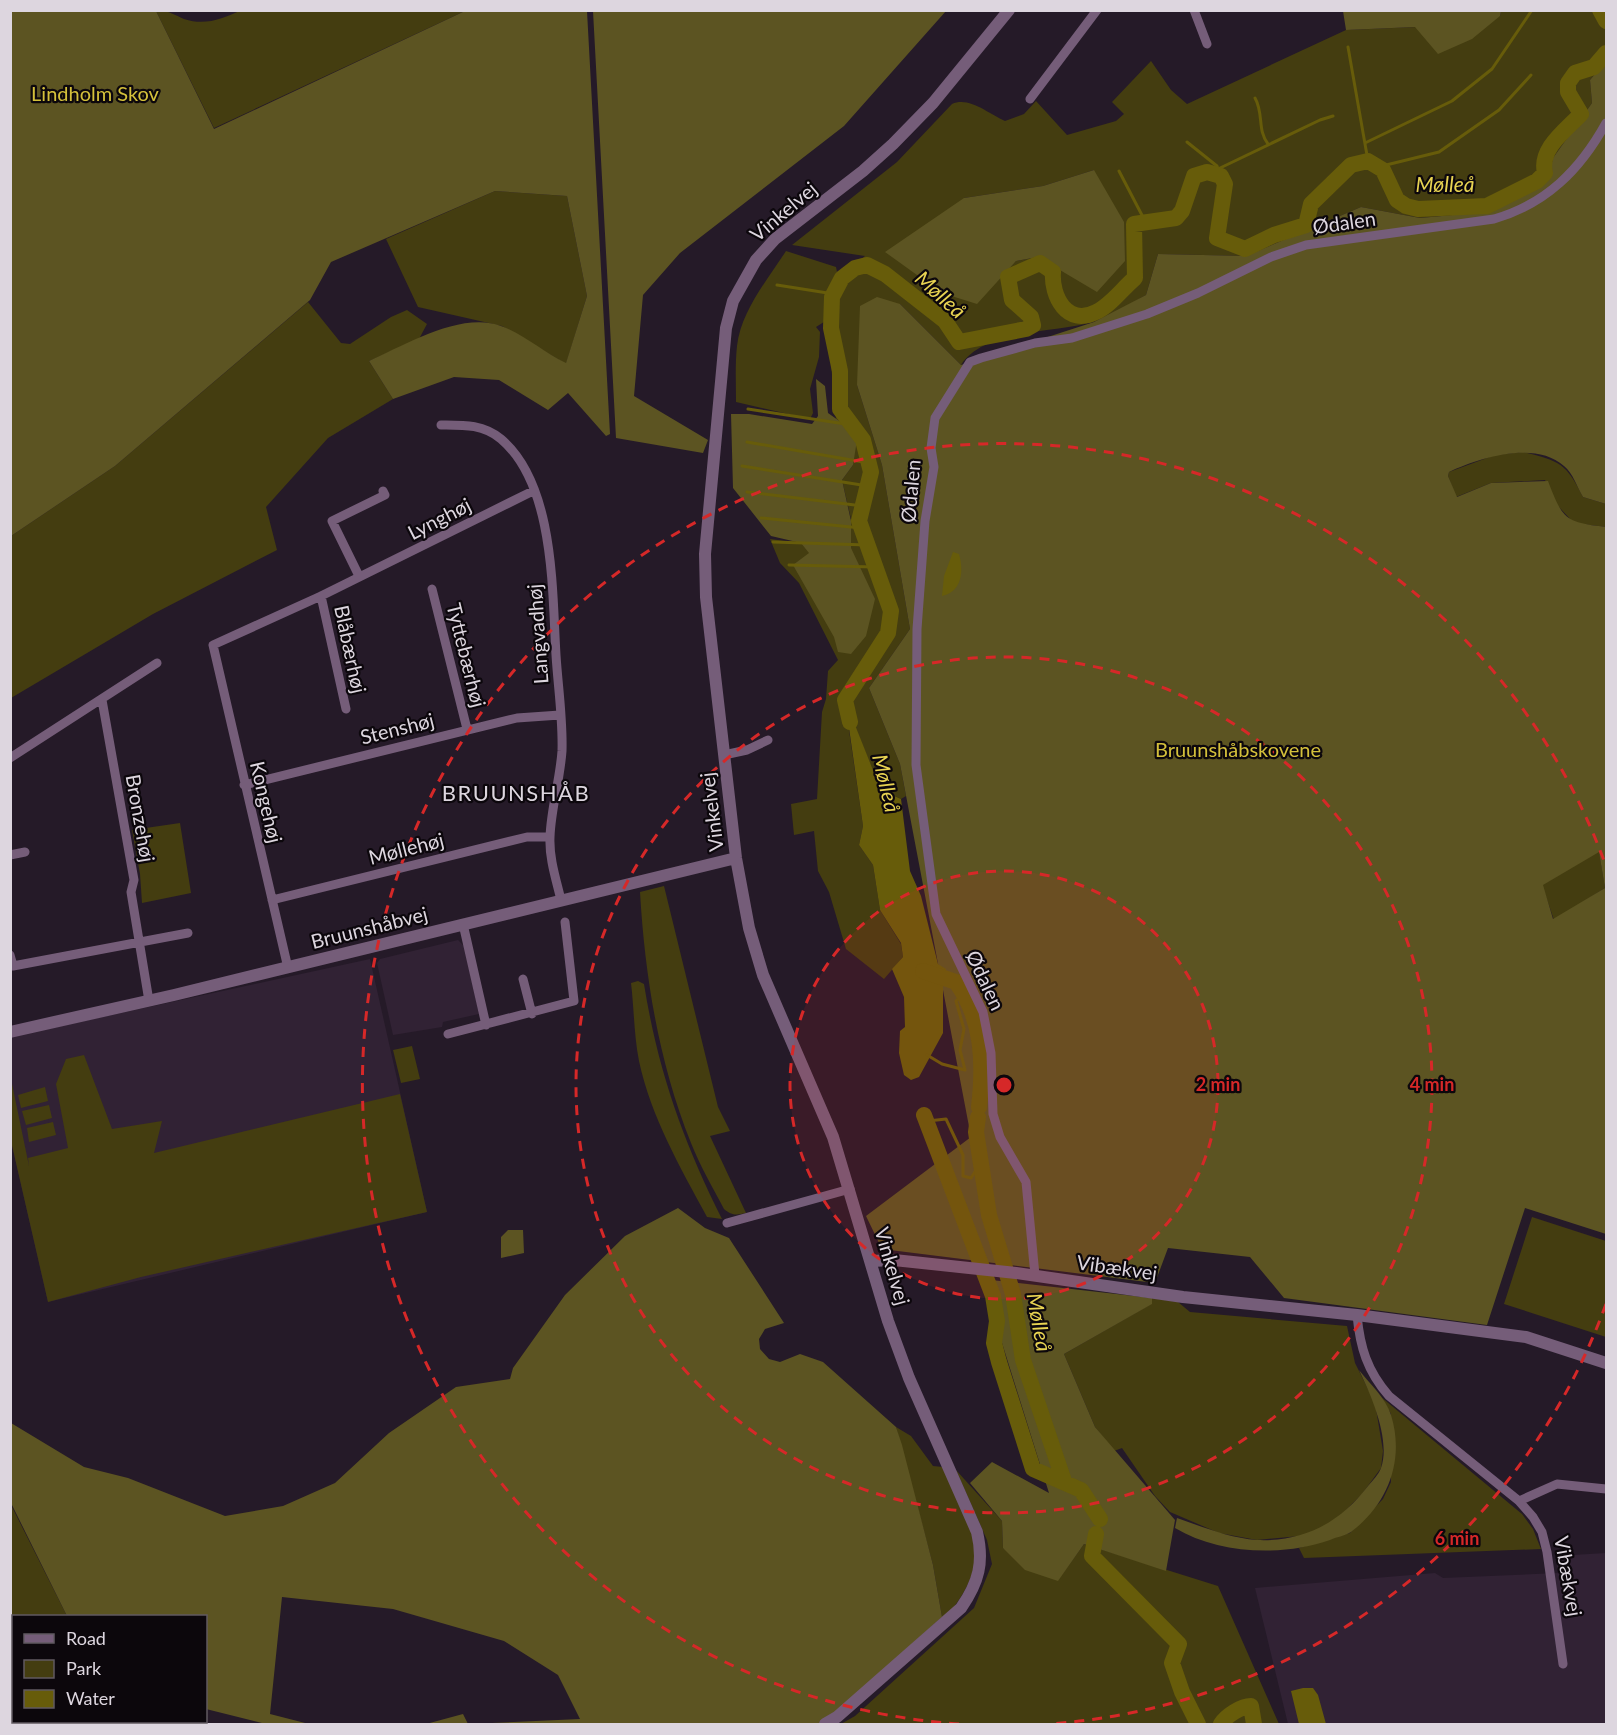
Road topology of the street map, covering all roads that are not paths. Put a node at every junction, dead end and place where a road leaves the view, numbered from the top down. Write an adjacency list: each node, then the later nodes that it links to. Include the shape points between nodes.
1 (1009, 10): 20 (street, Vinkelvej, via 894,144 776,239 756,260 733,301 726,328 705,554 706,597)
2 (1097, 10): 5 (street)
3 (1194, 10): 4 (street)
4 (1207, 44)
5 (1030, 99)
6 (1606, 123): 44 (street, Ødalen, via 1578,167 1553,190 1517,212 1494,219 1306,245 1271,257 1148,314 1072,338 1035,343 981,358 970,362 935,418 931,448 934,467 925,521 917,629 916,765 936,914 983,1012 991,1053 993,1114 1000,1137 1026,1182)
7 (441, 425): 9 (street, Langvadhøj, via 469,424 499,438 517,457)
8 (383, 491): 10 (street, via 385,495 332,521)
9 (533, 491): 10 (street, Lynghøj); 17 (street, Langvadhøj, via 549,542)
10 (359, 576): 12 (street, Lynghøj)
11 (432, 589): 18 (street, Tyttebærhøj)
12 (321, 596): 13 (street, Lynghøj); 16 (street, Blåbærhøj)
13 (213, 645): 22 (street, Kongehøj)
14 (157, 663): 15 (street)
15 (102, 700): 21 (street); 32 (street, Bronzehøj, via 134,880 131,892)
16 (346, 709)
17 (560, 716): 18 (street, Stenshøj, via 517,718); 23 (street, Langvadhøj, via 562,750)
18 (467, 729): 22 (street, Stenshøj)
19 (768, 740): 20 (street, Vinkelvej)
20 (724, 755): 26 (street, Vinkelvej)
21 (10, 758)
22 (244, 785): 27 (street, Kongehøj)
23 (550, 837): 27 (street, Møllehøj, via 527,837); 28 (street, Langvadhøj)
24 (25, 852): 25 (street)
25 (10, 855)
26 (736, 858): 28 (street, Bruunshåbvej); 41 (street, Vinkelvej, via 749,928 763,975 820,1105)
27 (272, 900): 34 (street, Kongehøj)
28 (561, 900): 30 (street, Bruunshåbvej)
29 (565, 922): 37 (street, via 574,1001)
30 (463, 924): 34 (street, Bruunshåbvej); 38 (street)
31 (188, 933): 32 (street)
32 (140, 942): 33 (street, via 13,966); 36 (street, Bronzehøj)
33 (10, 955)
34 (288, 968): 36 (street, Bruunshåbvej)
35 (523, 979): 37 (street)
36 (149, 1001): 39 (street, Bruunshåbvej)
37 (532, 1014): 38 (street)
38 (486, 1025): 40 (street)
39 (10, 1032)
40 (448, 1034)
41 (850, 1189): 42 (street); 43 (street, Vinkelvej)
42 (727, 1223)
43 (871, 1261): 44 (street, Vibækvej); 50 (street, Vinkelvej, via 909,1378 977,1532 980,1572 961,1608)
44 (1035, 1275): 45 (street, Vibækvej, via 1183,1297)
45 (1357, 1314): 46 (street, Vibækvej, via 1526,1337); 48 (street, Vibækvej, via 1363,1355 1378,1384)
46 (1606, 1363)
47 (1606, 1489): 48 (street, via 1557,1484)
48 (1519, 1501): 49 (street, Vibækvej, via 1542,1532)
49 (1563, 1664)
50 (825, 1725)

